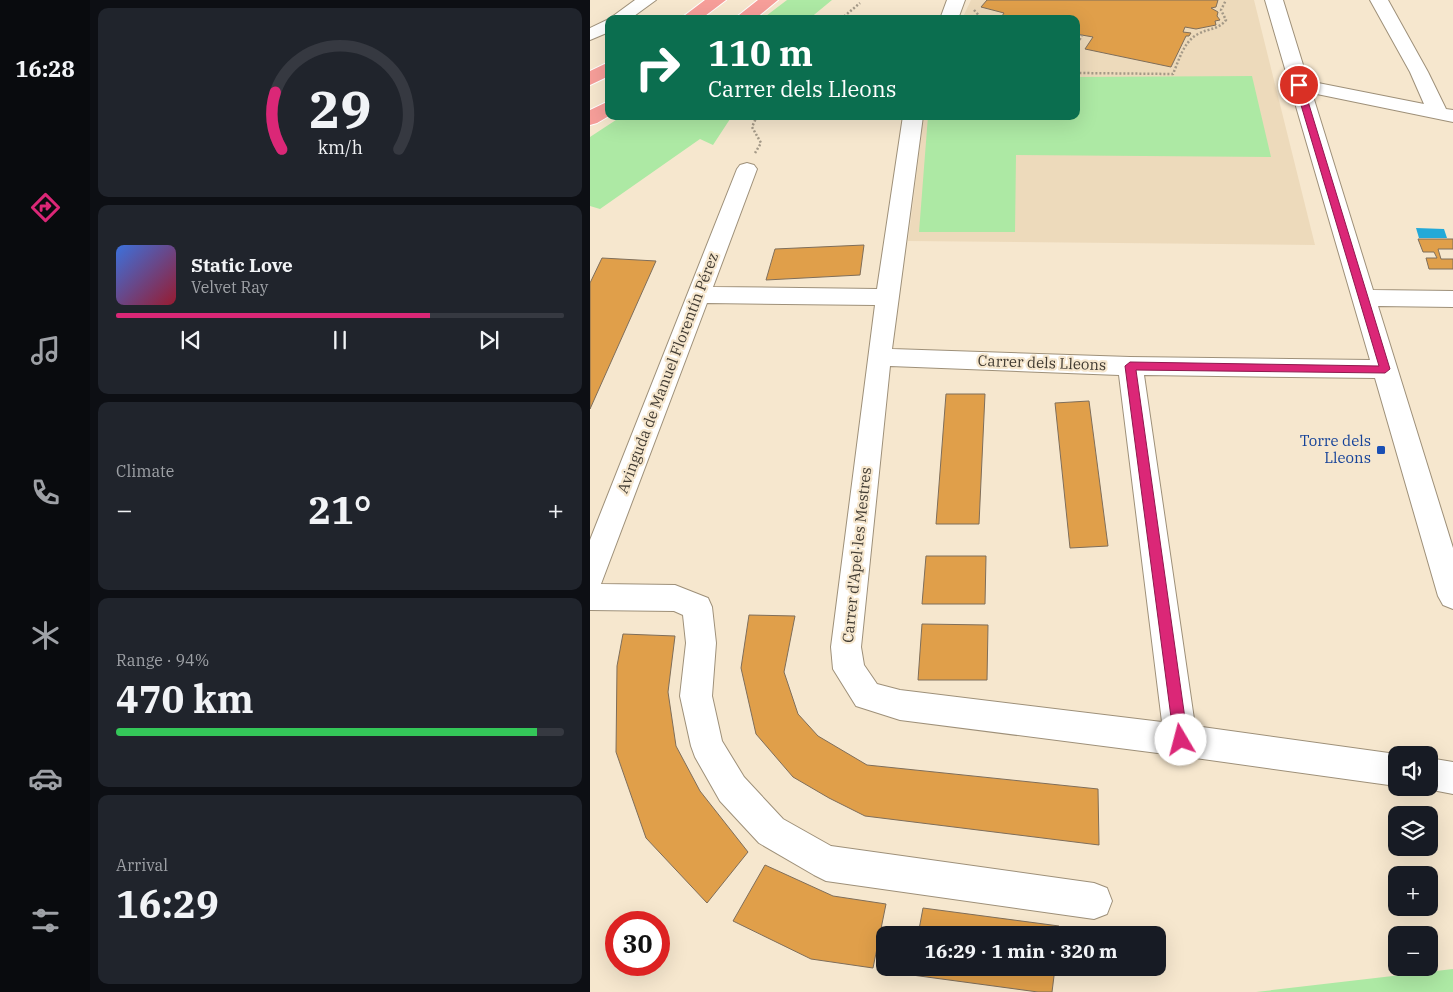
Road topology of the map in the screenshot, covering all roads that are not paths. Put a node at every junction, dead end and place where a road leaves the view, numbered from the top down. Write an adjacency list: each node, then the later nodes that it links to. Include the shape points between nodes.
1 (647, 0): 7 (street)
2 (717, 0): 8 (highway)
3 (769, 0): 9 (highway)
4 (956, 0): 10 (street)
5 (1274, 0): 15 (street)
6 (1379, 0): 17 (street)
7 (624, 15)
8 (696, 15)
9 (748, 15)
10 (950, 15)
11 (605, 27): 12 (street)
12 (590, 36)
13 (605, 71): 14 (highway)
14 (590, 80)
15 (1299, 85): 17 (street); 23 (street)
16 (605, 110): 18 (highway)
17 (1445, 114)
18 (590, 119)
19 (912, 120): 22 (street, Carrer d'Apel·les Mestres)
20 (747, 169): 21 (street, Avinguda de Manuel Florentín Pérez)
21 (697, 295): 22 (street); 28 (street, Avinguda de Manuel Florentín Pérez)
22 (888, 297): 25 (street, Carrer d'Apel·les Mestres)
23 (1365, 298): 24 (street); 27 (street)
24 (1453, 299)
25 (879, 358): 26 (street, Carrer dels Lleons); 31 (street, Carrer d'Apel·les Mestres, via 846,647 849,669 867,696 900,705)
26 (1130, 366): 27 (street, Carrer dels Lleons); 31 (street)
27 (1385, 369): 29 (street)
28 (590, 578)
29 (1453, 596)
30 (590, 597): 35 (street, via 675,598 697,607 701,643 696,696 707,746 732,789 771,831 826,863)
31 (1181, 740): 32 (street, Carrer d'Apel·les Mestres)
32 (1388, 769)
33 (1438, 776): 34 (street)
34 (1453, 778)
35 (1094, 901)

